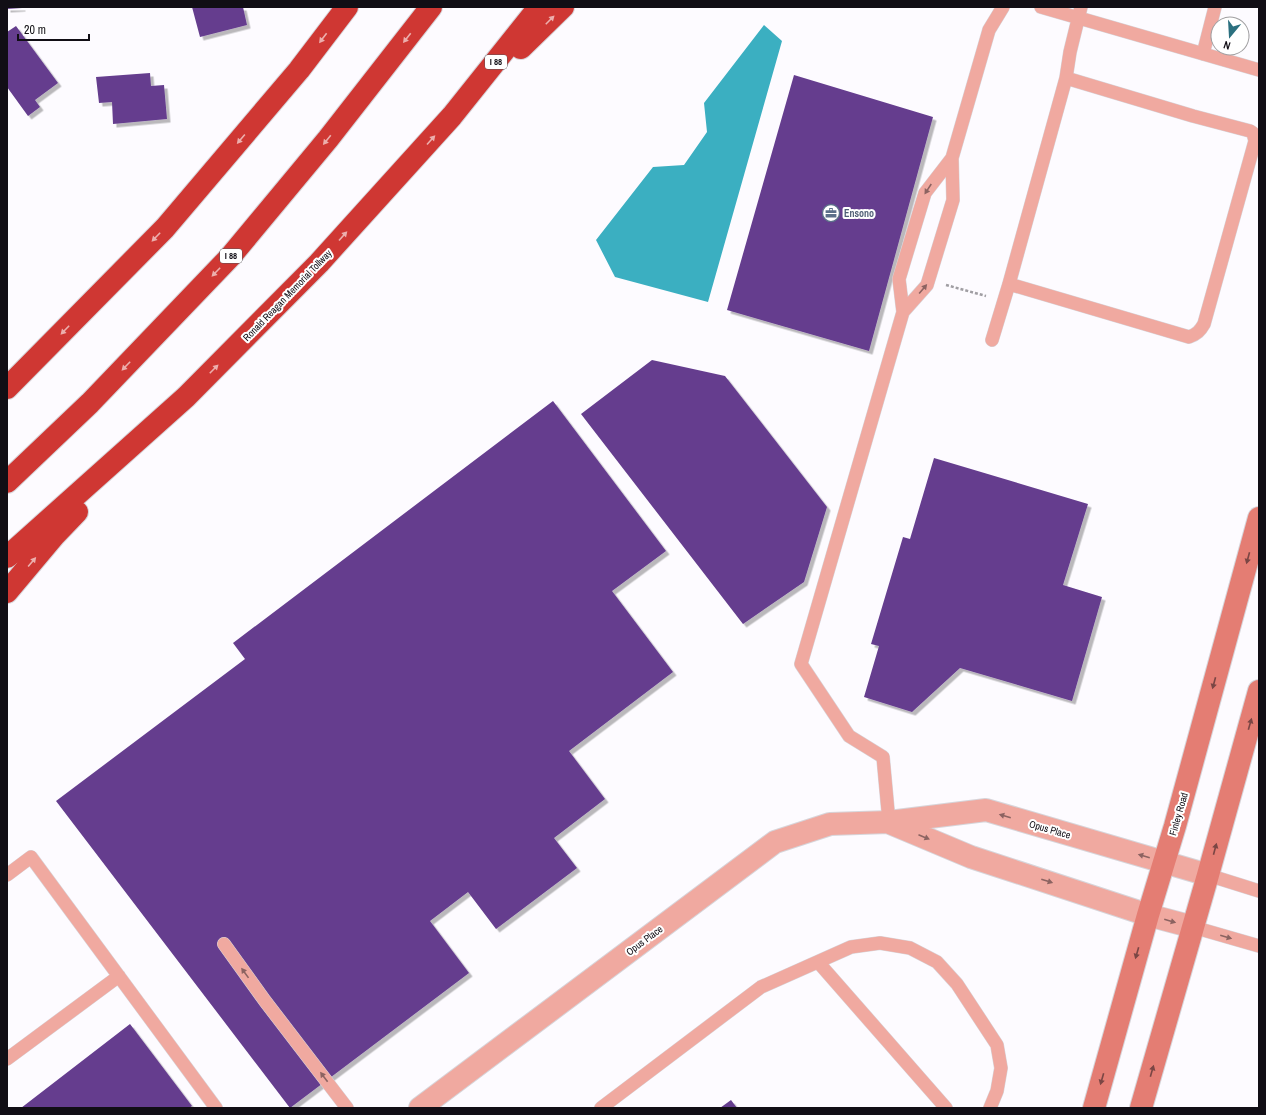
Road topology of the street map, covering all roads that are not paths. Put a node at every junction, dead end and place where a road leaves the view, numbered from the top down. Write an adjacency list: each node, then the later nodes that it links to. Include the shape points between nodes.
1 (347, 7): 17 (highway, one-way to 17, via 299,70 165,228)
2 (431, 7): 19 (highway, I 88, one-way to 19, via 230,257 90,403)
3 (539, 7): 12 (highway, Ronald Reagan Memorial Tollway / I 88)
4 (563, 7): 12 (highway, one-way to 4)
5 (1003, 7): 13 (lane, via 989,30)
6 (1041, 7): 8 (lane)
7 (1216, 7): 9 (lane)
8 (1079, 12): 9 (lane); 11 (lane)
9 (1203, 54): 10 (lane)
10 (1259, 70)
11 (1066, 78): 14 (lane); 14 (lane, via 1250,131 1255,141 1249,164 1204,324 1196,335 1189,337)
12 (452, 116): 18 (highway, Ronald Reagan Memorial Tollway / I 88, one-way to 12, via 319,263)
13 (952, 158): 15 (lane, one-way to 13, via 927,285 953,200); 15 (lane, one-way to 15, via 925,192 899,279)
14 (1009, 284): 16 (lane)
15 (903, 312): 24 (lane, via 801,664 849,736 883,757)
16 (992, 340)
17 (7, 388)
18 (186, 397): 21 (highway, Ronald Reagan Memorial Tollway / I 88); 22 (highway, one-way to 18, via 54,536)
19 (7, 482)
20 (1259, 518): 25 (main road, Finley Road, one-way to 25)
21 (7, 556)
22 (7, 592)
23 (1259, 691): 27 (main road, one-way to 23)
24 (888, 822): 25 (street, Opus Place, one-way to 24, via 986,810); 29 (street, Opus Place, one-way to 29, via 971,857); 38 (street, Opus Place, via 830,824 775,842)
25 (1164, 862): 27 (street, Opus Place); 29 (main road, Finley Road)
26 (7, 875): 34 (lane, via 30,857)
27 (1208, 875): 28 (lane); 30 (main road)
28 (1259, 891)
29 (1148, 915): 30 (street, Opus Place, one-way to 30); 42 (main road, Finley Road, one-way to 42)
30 (1193, 927): 32 (lane, one-way to 32); 43 (main road, one-way to 30)
31 (224, 944): 37 (lane, one-way to 31)
32 (1259, 946)
33 (818, 962): 39 (lane, via 761,987); 40 (lane); 41 (lane, via 851,947 880,943 910,948 936,962 957,984 997,1044 1001,1068 997,1091)
34 (119, 976): 35 (lane); 36 (lane)
35 (7, 1059)
36 (216, 1108)
37 (347, 1108)
38 (420, 1108)
39 (601, 1108)
40 (946, 1108)
41 (990, 1108)
42 (1094, 1108)
43 (1141, 1108)

